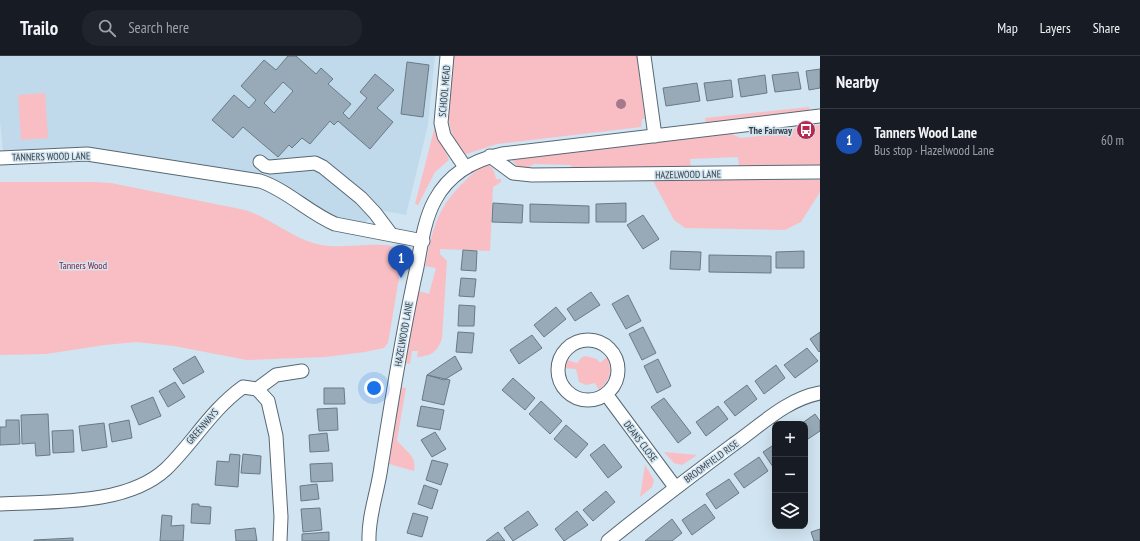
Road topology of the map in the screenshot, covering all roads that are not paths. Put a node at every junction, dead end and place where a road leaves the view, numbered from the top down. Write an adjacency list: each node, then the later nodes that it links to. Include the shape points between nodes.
1 (447, 56): 8 (street, SCHOOL MEAD, via 441,122 444,136)
2 (644, 56): 4 (street)
3 (820, 116): 4 (street, HAZELWOOD LANE)
4 (655, 136): 5 (street, HAZELWOOD LANE)
5 (490, 156): 8 (street, HAZELWOOD LANE); 9 (street, HAZELWOOD LANE, via 513,173 532,175)
6 (0, 158): 10 (street, TANNERS WOOD LANE, via 87,154 260,181 335,224)
7 (260, 162): 10 (street, via 270,167 315,163 323,167 361,198)
8 (465, 167): 11 (street, HAZELWOOD LANE, via 453,176 434,201)
9 (820, 172)
10 (390, 233): 11 (street, TANNERS WOOD LANE)
11 (423, 241): 19 (street, HAZELWOOD LANE, via 400,346 379,482 368,530)
12 (302, 371): 13 (street, via 276,375)
13 (257, 389): 17 (street, GREENWAYS, via 243,387 230,396 166,468 134,489 77,499); 18 (street, via 268,400 276,436)
14 (820, 393): 16 (street, BROOMFIELD RISE, via 793,402)
15 (606, 394): 15 (street, via 618,377 617,360 612,351 599,342 590,340 581,341 570,347 560,362 559,372 564,388 570,394 584,399 599,398); 16 (street, DEANS CLOSE)
16 (675, 487): 20 (street, BROOMFIELD RISE)
17 (0, 504)
18 (280, 541)
19 (369, 541)
20 (608, 541)

